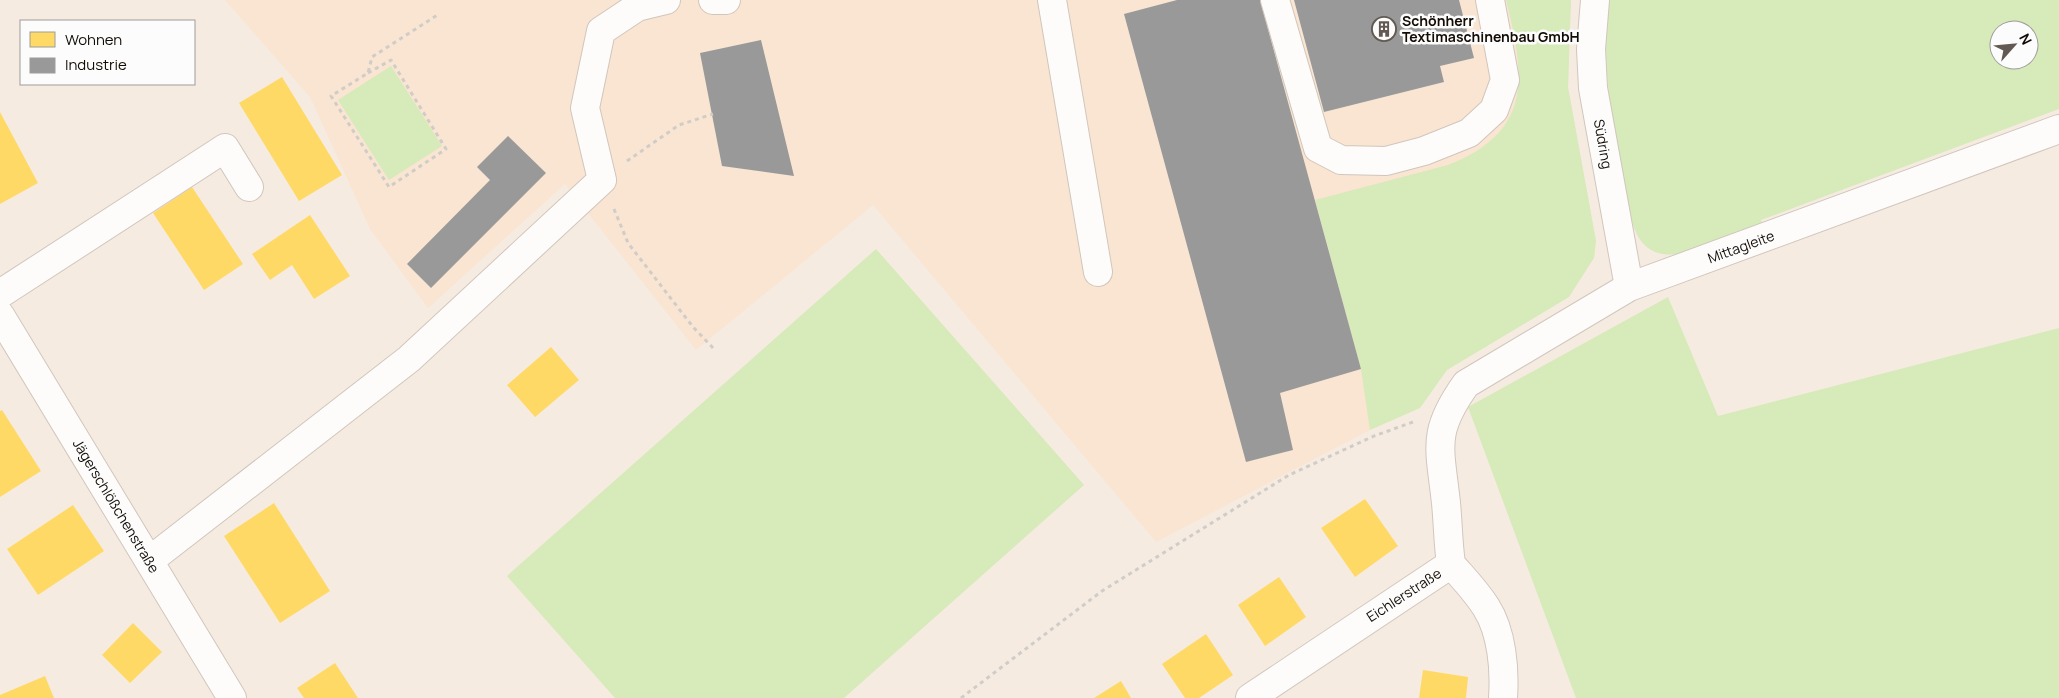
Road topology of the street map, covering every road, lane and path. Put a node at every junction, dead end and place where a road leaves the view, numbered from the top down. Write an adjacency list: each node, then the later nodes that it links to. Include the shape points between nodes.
1 (666, 0): 12 (street, via 637,7 600,30 585,108)
2 (714, 0): 3 (street)
3 (726, 0)
4 (1052, 0): 14 (street)
5 (1275, 0): 6 (street, via 1318,148 1340,160 1386,161 1424,151 1469,132 1494,110 1505,80)
6 (1490, 0)
7 (1595, 0): 15 (street, Südring, via 1591,49 1593,88)
8 (439, 14): 9 (path, via 372,57)
9 (368, 73): 9 (path, via 331,96 389,187 446,149 391,60)
10 (714, 114): 12 (path, via 679,125)
11 (2059, 128): 15 (street, Mittagleite)
12 (602, 180): 18 (path, via 628,243); 20 (street, via 409,359)
13 (249, 187): 16 (street, via 226,148)
14 (1098, 272)
15 (1629, 287): 19 (street, Mittagleite, via 1466,384)
16 (0, 294)
17 (0, 315): 20 (street, Jägerschlößchenstraße)
18 (715, 350)
19 (1448, 408): 21 (street, Eichlerstraße, via 1440,432 1439,455); 23 (path, via 1374,436 1289,475 1102,591)
20 (149, 561): 22 (street, Jägerschlößchenstraße)
21 (1451, 564): 24 (street, Eichlerstraße); 25 (street, via 1486,607 1496,632 1502,660)
22 (232, 698)
23 (961, 698)
24 (1250, 698)
25 (1503, 698)

